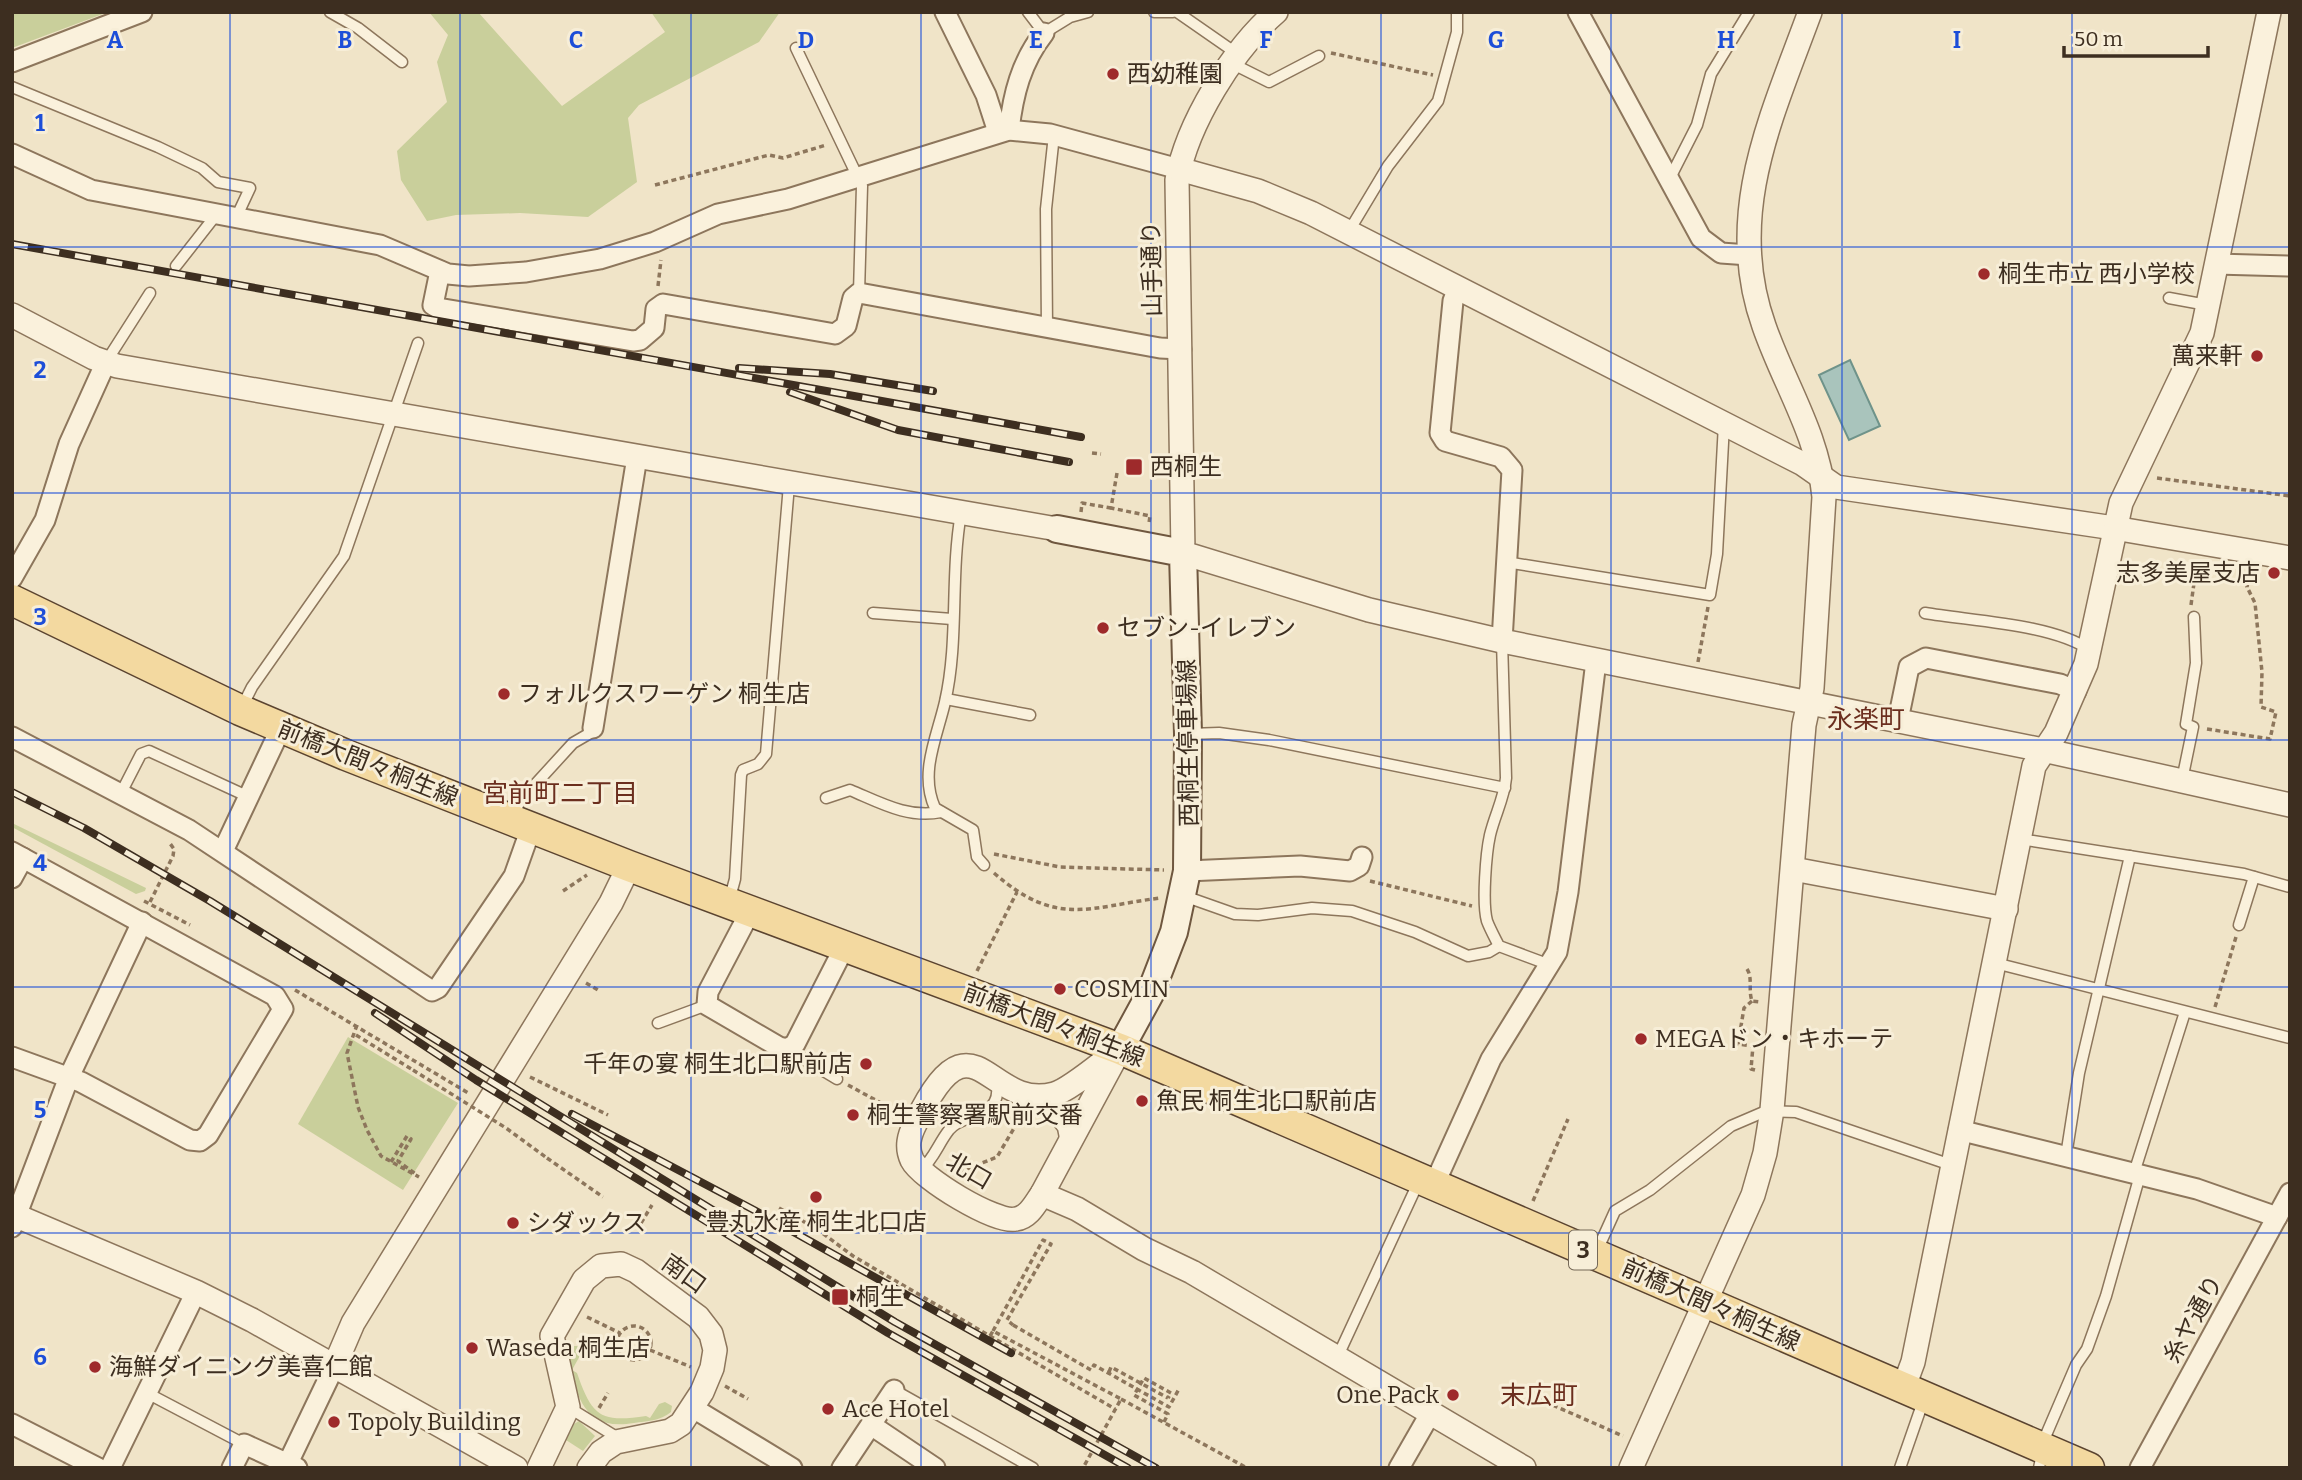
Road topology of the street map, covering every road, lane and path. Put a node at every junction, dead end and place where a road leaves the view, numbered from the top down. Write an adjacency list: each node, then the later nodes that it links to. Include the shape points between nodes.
1 (142, 12): 18 (street)
2 (330, 12): 19 (lane)
3 (945, 12): 22 (street)
4 (1028, 12): 14 (lane)
5 (1088, 12): 14 (lane, via 1070,16)
6 (1154, 12): 7 (lane)
7 (1175, 12): 17 (lane)
8 (1276, 12): 17 (street, 山手通り)
9 (1457, 12): 20 (lane)
10 (1578, 12): 28 (street)
11 (1749, 12): 28 (lane, via 1711,74 1697,125)
12 (1810, 12): 34 (street, via 1757,159 1749,210)
13 (2269, 12): 35 (street)
14 (1044, 33): 22 (street, via 1028,56)
15 (796, 48): 24 (lane)
16 (1319, 56): 17 (lane, via 1269,82); 20 (path, via 1336,52)
17 (1233, 58): 26 (street, 山手通り)
18 (12, 62)
19 (402, 62)
20 (1446, 78): 32 (lane, via 1438,102 1388,166)
21 (12, 87): 31 (lane, via 158,147 202,168 218,182 250,188)
22 (1004, 131): 23 (street); 27 (street)
23 (1054, 135): 26 (street); 46 (lane, via 1046,209)
24 (842, 145): 27 (lane); 29 (path, via 825,145 783,158 769,155)
25 (12, 153): 30 (street, via 91,190)
26 (1179, 169): 32 (street, via 1258,191); 48 (street, 山手通り)
27 (859, 178): 33 (street, via 718,214); 41 (lane, via 863,224)
28 (1669, 181): 34 (street, via 1707,244 1721,253)
29 (655, 184)
30 (216, 215): 31 (street); 36 (lane)
31 (236, 218): 38 (street, via 380,245)
32 (1349, 232): 39 (street)
33 (655, 242): 38 (street, via 600,259 526,272 469,276); 44 (path, via 662,262)
34 (1749, 256): 57 (street, via 1765,329 1803,415)
35 (2216, 264): 37 (street); 43 (street)
36 (176, 266)
37 (2290, 267)
38 (440, 271): 44 (street, via 433,305 438,308 633,341 654,328)
39 (1458, 288): 51 (street); 70 (street, via 1440,433 1445,441 1501,457 1510,466)
40 (150, 293): 49 (lane)
41 (859, 293): 44 (street, via 853,298 846,326 835,334); 46 (street)
42 (2169, 298): 43 (lane)
43 (2208, 305): 64 (street, via 2199,344 2127,489)
44 (659, 306)
45 (12, 315): 49 (street)
46 (1047, 328): 48 (street)
47 (418, 343): 50 (lane)
48 (1181, 349): 67 (street, 山手通り)
49 (106, 362): 50 (street); 71 (street, via 69,444 45,520)
50 (394, 414): 54 (street); 85 (lane, via 344,556)
51 (1724, 423): 57 (street, via 1803,464); 72 (lane, via 1717,554)
52 (1092, 453): 53 (path)
53 (1101, 454)
54 (637, 457): 58 (street); 90 (street)
55 (1117, 473): 60 (path)
56 (2145, 477): 59 (path)
57 (1822, 479): 64 (street, via 1852,490); 84 (street, via 1824,508)
58 (789, 485): 61 (street); 120 (lane, via 766,754 741,775 735,879)
59 (2290, 496)
60 (1111, 508): 62 (path, via 1082,503 1080,512); 63 (path, via 1150,519)
61 (961, 513): 65 (street); 77 (lane)
62 (1089, 513)
63 (1159, 517)
64 (2114, 528): 68 (street); 79 (street)
65 (1057, 529): 67 (main road)
66 (2198, 550): 76 (path, via 2190,608)
67 (1183, 553): 78 (street, via 1369,610); 91 (main road, 西桐生停車場線)
68 (2290, 558)
69 (2252, 559): 88 (path, via 2247,587 2255,603 2261,707 2276,712 2270,739)
70 (1506, 562): 72 (lane); 78 (street)
71 (12, 578)
72 (1710, 595): 81 (path)
73 (12, 600): 85 (main road, 前橋大間々桐生線 / 3)
74 (873, 613): 77 (lane)
75 (1925, 613): 79 (lane, via 2053,634)
76 (2194, 617): 88 (lane, via 2196,663 2186,724)
77 (952, 619): 83 (lane)
78 (1502, 641): 80 (street); 95 (lane)
79 (2090, 651): 82 (street)
80 (1596, 661): 81 (street); 128 (street, via 1568,892)
81 (1694, 680): 84 (street)
82 (2076, 691): 87 (street, via 1926,658 1909,667); 93 (street)
83 (946, 699): 86 (lane); 100 (lane, via 929,766 931,796)
84 (1809, 702): 87 (street); 111 (street)
85 (240, 710): 89 (main road, 前橋大間々桐生線 / 3)
86 (1030, 715)
87 (1898, 720): 93 (street)
88 (2193, 727): 94 (lane)
89 (281, 728): 97 (street); 101 (main road, 前橋大間々桐生線 / 3)
90 (593, 728): 101 (lane, via 573,743 520,801)
91 (1188, 734): 95 (lane, via 1269,740); 115 (main road, 西桐生停車場線)
92 (12, 737): 96 (street)
93 (2043, 750): 94 (street); 103 (street, via 2034,766)
94 (2182, 780): 99 (street)
95 (1505, 788): 122 (lane, via 1486,855)
96 (121, 793): 97 (lane, via 141,754 149,751); 104 (street)
97 (249, 797): 104 (street)
98 (826, 798): 100 (lane, via 850,790 898,810)
99 (2290, 805)
100 (941, 812): 105 (lane, via 973,830)
101 (521, 824): 104 (street, via 514,876 432,991); 110 (main road, 前橋大間々桐生線 / 3)
102 (157, 835): 119 (path, via 174,849)
103 (2021, 839): 107 (lane); 121 (street)
104 (223, 851)
105 (975, 851): 109 (lane); 115 (path)
106 (17, 855): 114 (street); 123 (street)
107 (2130, 856): 113 (lane); 132 (lane)
108 (1356, 864): 115 (street, via 1300,866); 122 (path, via 1364,879)
109 (984, 865): 118 (path)
110 (629, 866): 120 (main road, 前橋大間々桐生線 / 3); 183 (street, via 611,903 353,1323)
111 (1793, 869): 121 (street); 153 (street)
112 (590, 873): 117 (path)
113 (2254, 877): 116 (lane); 124 (lane)
114 (12, 878)
115 (1178, 884): 118 (path, via 1079,910 1050,906); 126 (lane, via 1235,914 1312,908 1352,911 1468,956); 144 (main road, 西桐生停車場線, via 1174,932 1150,994)
116 (2290, 887)
117 (563, 891)
118 (1017, 892): 130 (path)
119 (150, 902)
120 (740, 906): 125 (main road, 前橋大間々桐生線 / 3); 136 (street)
121 (2006, 909): 127 (street)
122 (1486, 910): 126 (lane)
123 (142, 922): 147 (street); 147 (street, via 275,996 282,1005 281,1017 200,1141)
124 (2239, 925): 138 (path)
125 (845, 946): 143 (street, via 795,1044); 144 (main road, 前橋大間々桐生線 / 3)
126 (1499, 946): 128 (lane)
127 (1995, 963): 132 (lane); 156 (street)
128 (1551, 965): 164 (street, via 1492,1059)
129 (1746, 969): 134 (path)
130 (974, 977)
131 (586, 983): 133 (path)
132 (2098, 988): 137 (lane); 158 (lane)
133 (598, 990)
134 (1752, 1001): 135 (path); 146 (path, via 1742,1007 1738,1044 1753,1046 1751,1069)
135 (1763, 1002)
136 (707, 1005): 139 (lane); 143 (street)
137 (2185, 1012): 138 (lane); 162 (lane)
138 (2212, 1017): 142 (lane)
139 (658, 1023)
140 (357, 1024): 141 (path)
141 (356, 1035): 159 (path, via 347,1053 358,1107 381,1156); 167 (path, bridge, via 506,1128)
142 (2290, 1038)
143 (787, 1049): 149 (lane)
144 (1120, 1049): 151 (street, via 1067,1089); 157 (street, 北口 / 北口); 164 (main road, 前橋大間々桐生線 / 3)
145 (12, 1057): 147 (street)
146 (1757, 1070)
147 (69, 1077): 172 (street)
148 (530, 1077): 154 (path)
149 (837, 1079): 152 (path)
150 (996, 1079): 151 (street, 北口 / 北口); 161 (lane, via 997,1094 987,1110 952,1126); 161 (street, 北口 / 北口, via 965,1066 944,1075 909,1138 910,1157)
151 (1030, 1103): 157 (lane, via 1063,1128); 163 (path, via 997,1157 959,1171)
152 (890, 1108)
153 (1772, 1110): 160 (lane, via 1797,1112); 174 (lane, via 1731,1126 1650,1190 1615,1211); 176 (street, via 1758,1179)
154 (608, 1115)
155 (1568, 1119): 168 (path)
156 (1959, 1130): 158 (street); 160 (street)
157 (1068, 1149): 166 (street, 北口 / 北口)
158 (2066, 1156): 162 (street)
159 (391, 1162): 159 (path, via 413,1175 419,1177 398,1161 411,1139 407,1136)
160 (1951, 1165): 192 (street, via 1913,1362)
161 (920, 1171): 166 (street, 北口 / 北口, via 1005,1220 1024,1216)
162 (2137, 1174): 171 (street, via 2237,1201); 206 (lane, via 2106,1296 2087,1349 2046,1435)
163 (953, 1180)
164 (1427, 1182): 174 (main road, 前橋大間々桐生線 / 3); 182 (lane)
165 (2290, 1193): 171 (street, 糸ヤ通り)
166 (1042, 1194): 182 (street, via 1192,1272)
167 (603, 1197)
168 (1532, 1204)
169 (652, 1205): 173 (path)
170 (779, 1208): 180 (path)
171 (2277, 1217): 225 (street, 糸ヤ通り)
172 (14, 1219): 175 (street)
173 (641, 1223)
174 (1595, 1255): 176 (main road, 前橋大間々桐生線 / 3)
175 (196, 1292): 183 (street); 190 (street)
176 (1706, 1302): 192 (main road, 前橋大間々桐生線 / 3); 222 (street)
177 (582, 1315): 179 (path)
178 (993, 1331): 180 (path); 185 (path, bridge, via 1044,1240 1051,1244 1007,1320 1091,1370 1094,1365); 194 (path)
179 (620, 1334): 181 (path, via 635,1326 645,1330); 181 (path, via 617,1346 627,1361 638,1360)
180 (990, 1336): 198 (path)
181 (650, 1350): 184 (path)
182 (1337, 1358): 199 (street)
183 (335, 1365): 207 (street); 211 (street)
184 (696, 1369)
185 (1110, 1374): 188 (path, bridge, via 1169,1407); 200 (path, bridge, via 1111,1367 1168,1398 1171,1393 1144,1378 1134,1395 1168,1414)
186 (723, 1385): 193 (path)
187 (1514, 1388): 203 (path)
188 (1179, 1389)
189 (894, 1390): 202 (street); 217 (lane)
190 (147, 1393): 205 (lane); 209 (street)
191 (608, 1393): 196 (path)
192 (1914, 1394): 206 (main road, 前橋大間々桐生線 / 3); 223 (lane)
193 (748, 1399)
194 (1121, 1399): 198 (path); 200 (path)
195 (568, 1407): 197 (street, 南口 / 南口, via 551,1342 554,1330 591,1272 616,1264 636,1271 690,1310 711,1334 715,1350 712,1368); 204 (lane); 212 (street)
196 (599, 1408)
197 (693, 1408): 204 (street, 南口 / 南口, via 670,1431); 214 (street)
198 (1115, 1409): 218 (path)
199 (1430, 1414): 220 (street); 221 (street)
200 (1164, 1422): 219 (path)
201 (12, 1424): 208 (street)
202 (872, 1425): 215 (street); 216 (street)
203 (1624, 1437)
204 (622, 1439): 213 (street, 南口 / 南口, via 601,1452)
205 (244, 1444): 207 (street); 210 (street)
206 (2041, 1458): 224 (main road, 前橋大間々桐生線 / 3)
207 (292, 1465)
208 (98, 1468)
209 (110, 1468)
210 (232, 1468)
211 (516, 1468)
212 (540, 1468)
213 (589, 1468)
214 (792, 1468)
215 (842, 1468)
216 (935, 1468)
217 (1033, 1468)
218 (1083, 1468)
219 (1247, 1468)
220 (1399, 1468)
221 (1524, 1468)
222 (1631, 1468)
223 (1900, 1468)
224 (2089, 1468)
225 (2140, 1468)

